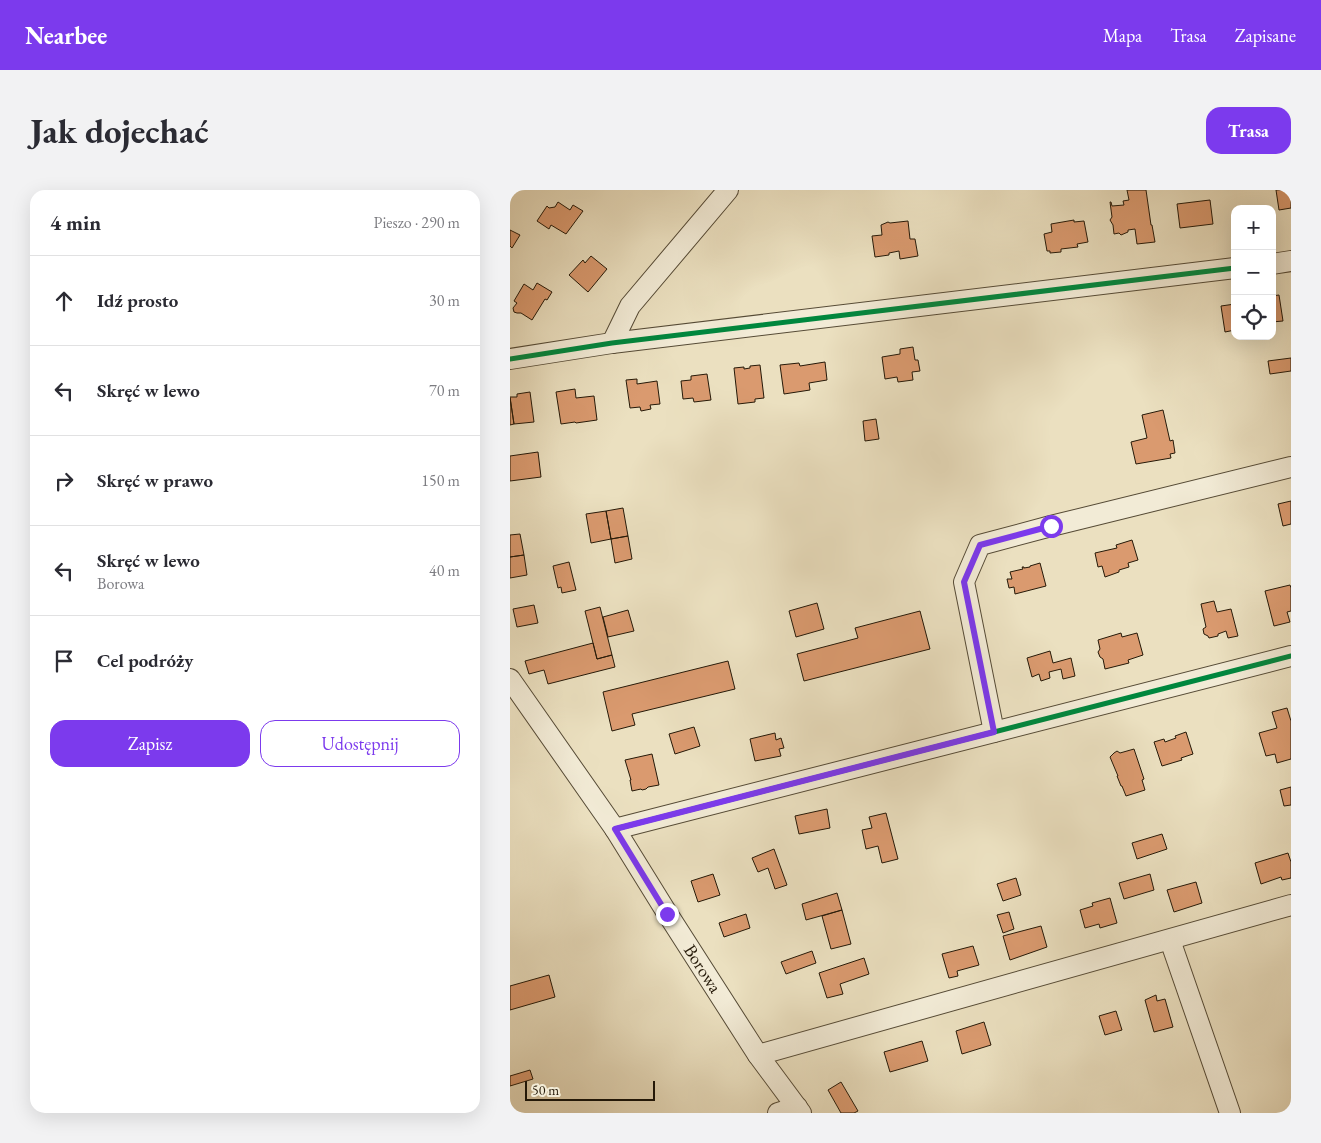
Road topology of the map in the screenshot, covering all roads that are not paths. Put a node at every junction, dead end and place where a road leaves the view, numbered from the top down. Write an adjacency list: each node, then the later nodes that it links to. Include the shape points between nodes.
1 (728, 190): 5 (street, via 630,306)
2 (1291, 261): 3 (street)
3 (1276, 263)
4 (1231, 268): 5 (street)
5 (612, 343): 6 (street)
6 (510, 359)
7 (1291, 467): 10 (street, via 980,545 964,582)
8 (1291, 656): 10 (street)
9 (510, 679): 11 (street, Borowa)
10 (994, 732): 11 (street)
11 (615, 829): 14 (street, Borowa)
12 (1291, 905): 13 (street)
13 (1170, 940): 14 (street); 16 (street)
14 (758, 1055): 15 (street, Borowa)
15 (792, 1111)
16 (1230, 1113)

